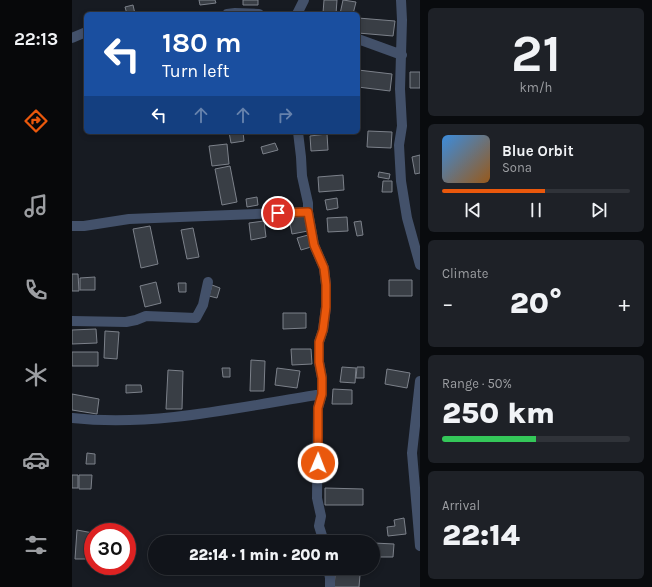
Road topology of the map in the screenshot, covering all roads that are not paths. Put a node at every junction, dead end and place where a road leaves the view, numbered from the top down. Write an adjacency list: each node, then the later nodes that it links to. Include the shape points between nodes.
1 (304, 0): 3 (street)
2 (401, 0): 7 (street)
3 (299, 12)
4 (84, 33): 5 (street)
5 (72, 38)
6 (360, 40): 7 (street)
7 (402, 55): 11 (street, via 400,181)
8 (298, 134): 9 (street)
9 (308, 212): 10 (street, via 129,218); 15 (street, via 314,245 324,268 326,285 326,307 319,342)
10 (72, 226)
11 (420, 265)
12 (208, 282): 13 (street, via 203,306 196,318 146,316 126,322)
13 (72, 321)
14 (420, 381): 18 (street, via 412,453)
15 (322, 394): 16 (street, via 174,418); 17 (street, via 318,408 317,498)
16 (72, 418)
17 (322, 535)
18 (420, 546)
19 (329, 575): 20 (street)
20 (330, 587)

